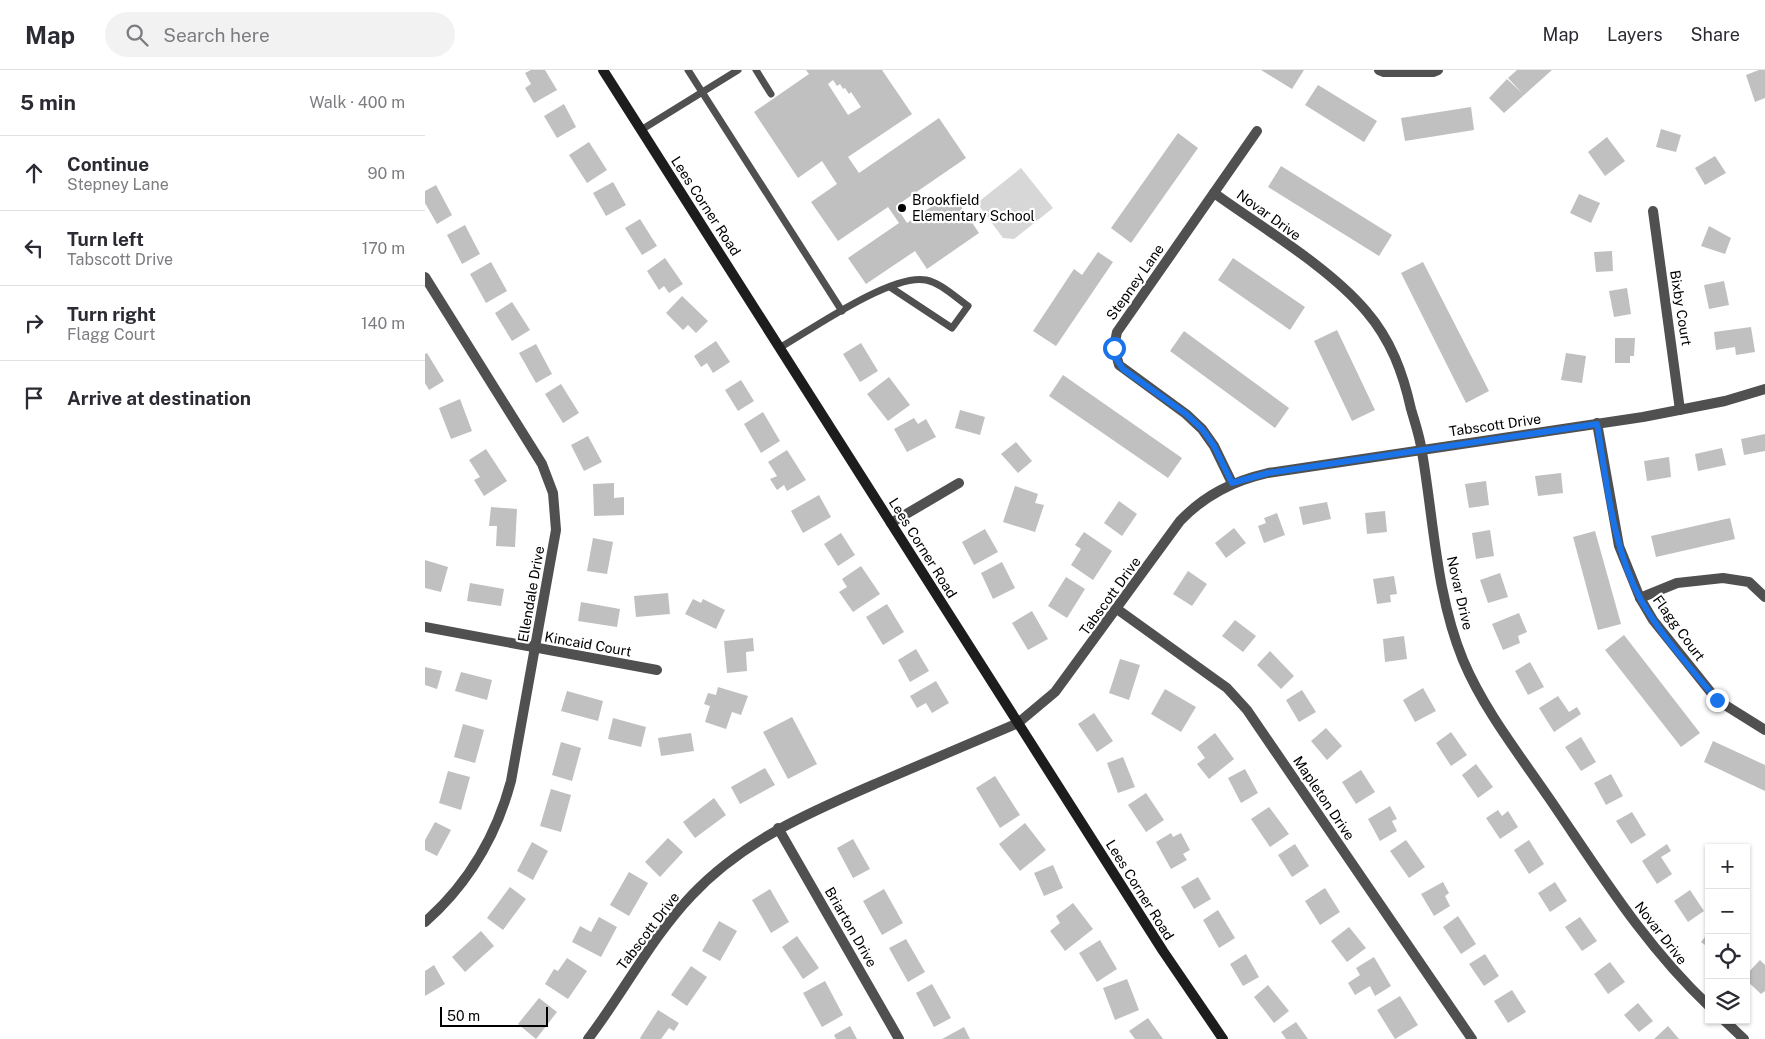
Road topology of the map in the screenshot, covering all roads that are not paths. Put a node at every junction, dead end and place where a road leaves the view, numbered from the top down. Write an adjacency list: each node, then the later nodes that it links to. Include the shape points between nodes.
1 (603, 70): 9 (street, Lees Corner Road)
2 (688, 70): 7 (lane)
3 (739, 70): 7 (lane)
4 (757, 70): 8 (lane)
5 (1379, 70): 6 (street)
6 (1438, 70)
7 (702, 92): 9 (lane); 15 (lane)
8 (771, 94)
9 (641, 130): 16 (street, Lees Corner Road)
10 (1257, 131): 11 (street, Stepney Lane)
11 (1214, 193): 20 (street, Novar Drive, via 1337,282 1372,318 1403,375); 21 (street, Stepney Lane, via 1117,332 1114,348 1115,357 1123,369 1202,429)
12 (1653, 211): 18 (street, Bixby Court)
13 (425, 278): 28 (street, Ellendale Drive, via 547,475 554,502 556,530)
14 (890, 286): 14 (lane, via 952,328 968,306 934,282 924,280); 15 (lane)
15 (842, 311): 16 (lane)
16 (781, 347): 23 (street, Lees Corner Road)
17 (1765, 390): 18 (street, Tabscott Drive)
18 (1680, 410): 19 (street, Tabscott Drive)
19 (1597, 424): 20 (street, Tabscott Drive); 25 (street, Flagg Court, via 1619,546)
20 (1422, 449): 21 (street, Tabscott Drive, via 1268,473); 34 (street, Novar Drive, via 1442,591 1455,636 1477,688 1498,724 1636,925 1674,972)
21 (1232, 483): 26 (street, Tabscott Drive, via 1199,503 1180,521)
22 (959, 484): 23 (street)
23 (891, 523): 30 (street, Lees Corner Road)
24 (1765, 596): 25 (street, via 1749,582 1723,578 1677,583)
25 (1640, 598): 31 (street, Flagg Court, via 1653,620 1717,700)
26 (1117, 609): 30 (street, Tabscott Drive, via 1055,692); 39 (street, Mapleton Drive, via 1227,688 1247,710)
27 (425, 627): 28 (street, Kincaid Court)
28 (535, 648): 29 (street, Kincaid Court); 33 (street, Ellendale Drive, via 511,782 494,832 464,882)
29 (657, 670)
30 (1018, 723): 32 (street, Tabscott Drive); 38 (street, Lees Corner Road)
31 (1765, 730)
32 (778, 828): 36 (street, Tabscott Drive, via 750,845 692,895 665,926); 37 (street, Briarton Drive)
33 (425, 922)
34 (1705, 1002)
35 (1728, 1024): 40 (street)
36 (588, 1039)
37 (899, 1039)
38 (1223, 1039)
39 (1471, 1039)
40 (1744, 1039)

